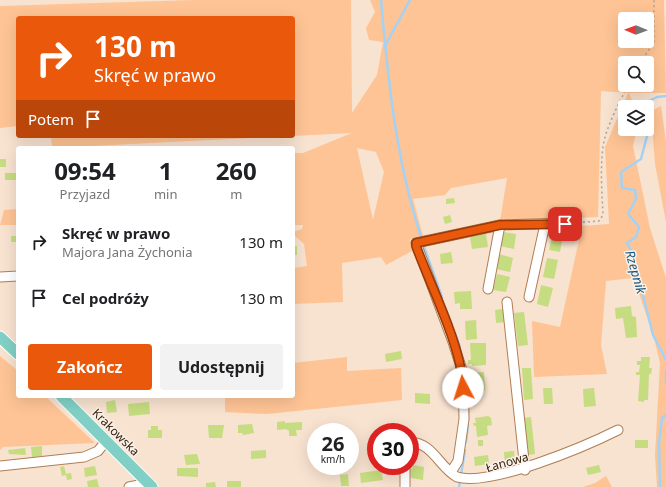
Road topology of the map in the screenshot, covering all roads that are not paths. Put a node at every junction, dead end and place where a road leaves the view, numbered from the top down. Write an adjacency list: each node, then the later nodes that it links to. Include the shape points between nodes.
1 (545, 224): 2 (street); 3 (street); 7 (street)
2 (565, 224)
3 (500, 225): 6 (street); 17 (street, via 416,243 462,373 464,419 458,461)
4 (16, 276): 5 (street)
5 (0, 277)
6 (488, 289)
7 (528, 298)
8 (507, 302): 16 (street)
9 (1, 341): 10 (main road)
10 (16, 352)
11 (63, 398): 13 (main road, Krakowska)
12 (618, 430): 16 (street, Łanowa, via 565,457)
13 (106, 441): 15 (street, via 98,451 84,457); 19 (main road, Krakowska)
14 (419, 442): 17 (street, Łanowa)
15 (0, 466)
16 (525, 470): 17 (street, Łanowa, via 472,483 456,477)
17 (451, 472)
18 (405, 475): 21 (street)
19 (151, 485): 20 (street)
20 (129, 487)
21 (405, 487)

